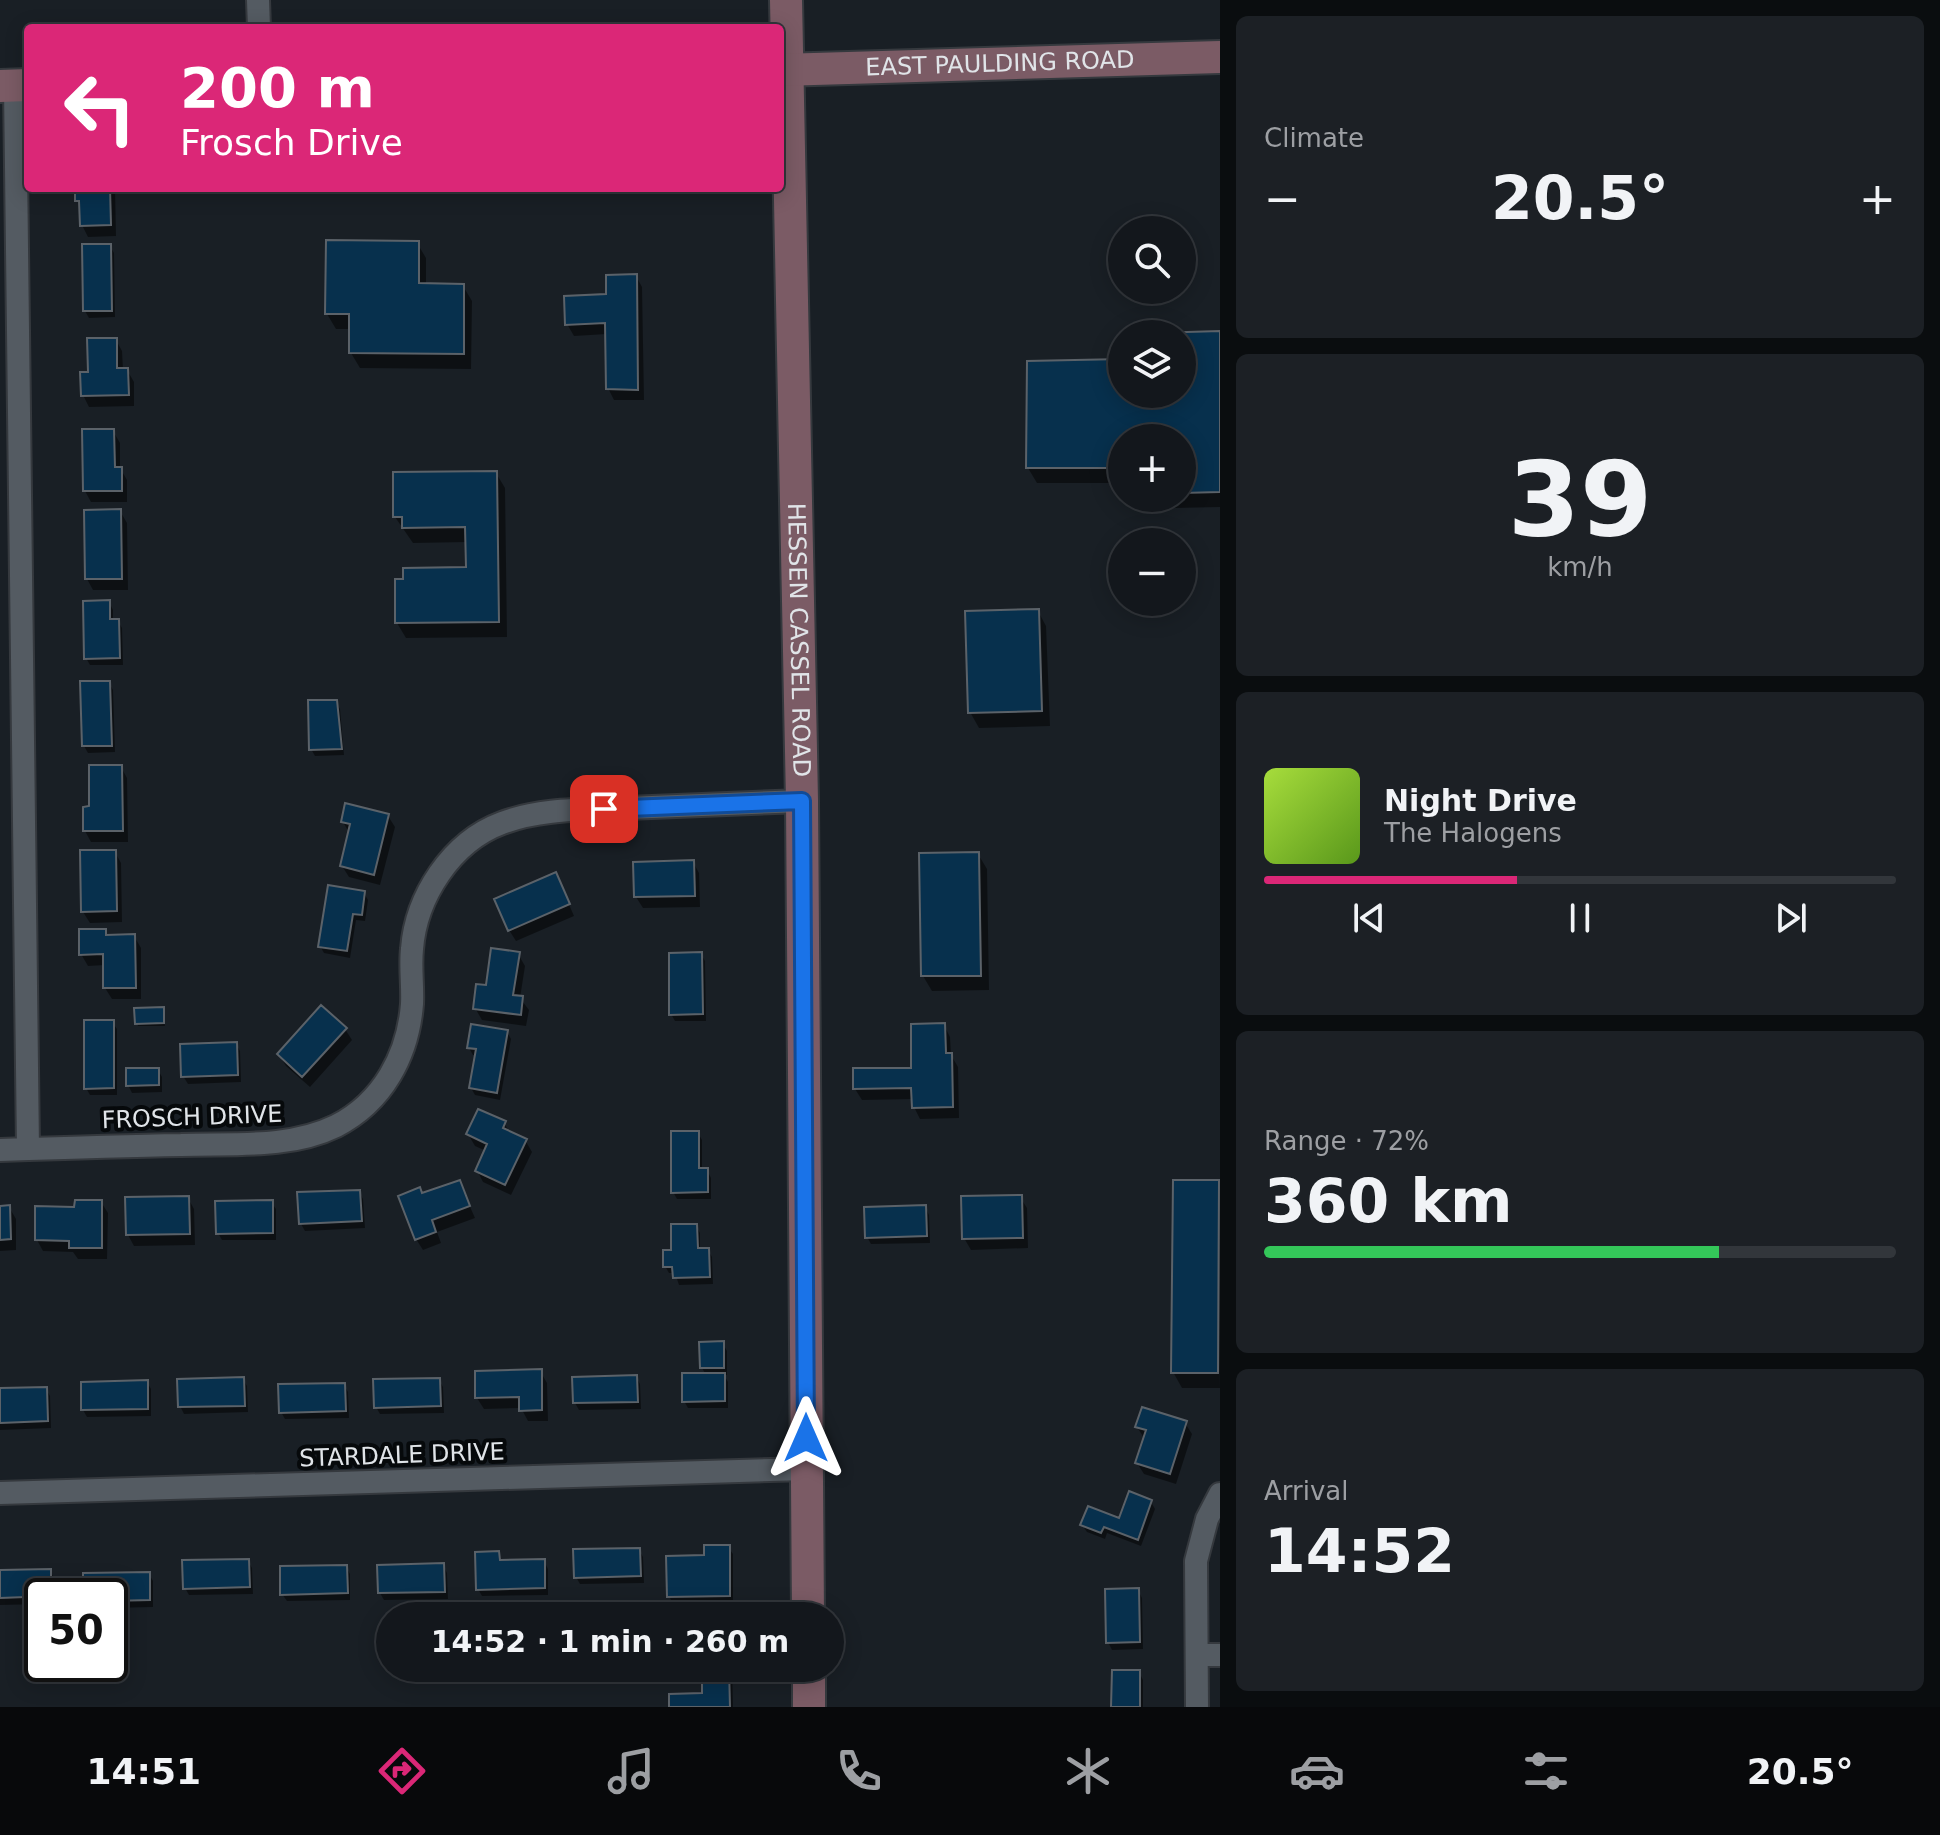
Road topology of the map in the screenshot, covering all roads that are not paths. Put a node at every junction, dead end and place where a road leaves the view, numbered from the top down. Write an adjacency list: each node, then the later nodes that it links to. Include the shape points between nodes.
1 (258, 0): 3 (street)
2 (786, 0): 4 (main road, HESSEN CASSEL ROAD)
3 (259, 24)
4 (784, 47)
5 (1220, 57): 6 (main road, EAST PAULDING ROAD)
6 (784, 70)
7 (14, 85): 10 (street)
8 (784, 108): 9 (main road, HESSEN CASSEL ROAD)
9 (802, 801): 10 (street, FROSCH DRIVE, via 551,811 501,823 470,840 440,873 420,911 412,950 410,1021 399,1061 374,1099 336,1125 266,1143); 12 (main road, HESSEN CASSEL ROAD)
10 (28, 1149): 11 (street, FROSCH DRIVE)
11 (0, 1150)
12 (806, 1469): 13 (street, STARDALE DRIVE); 15 (main road, HESSEN CASSEL ROAD)
13 (0, 1493)
14 (1220, 1494): 16 (street, via 1196,1561)
15 (808, 1602)
16 (1197, 1655): 17 (street); 20 (street)
17 (1220, 1655)
18 (809, 1682): 19 (main road)
19 (809, 1707)
20 (1197, 1707)

